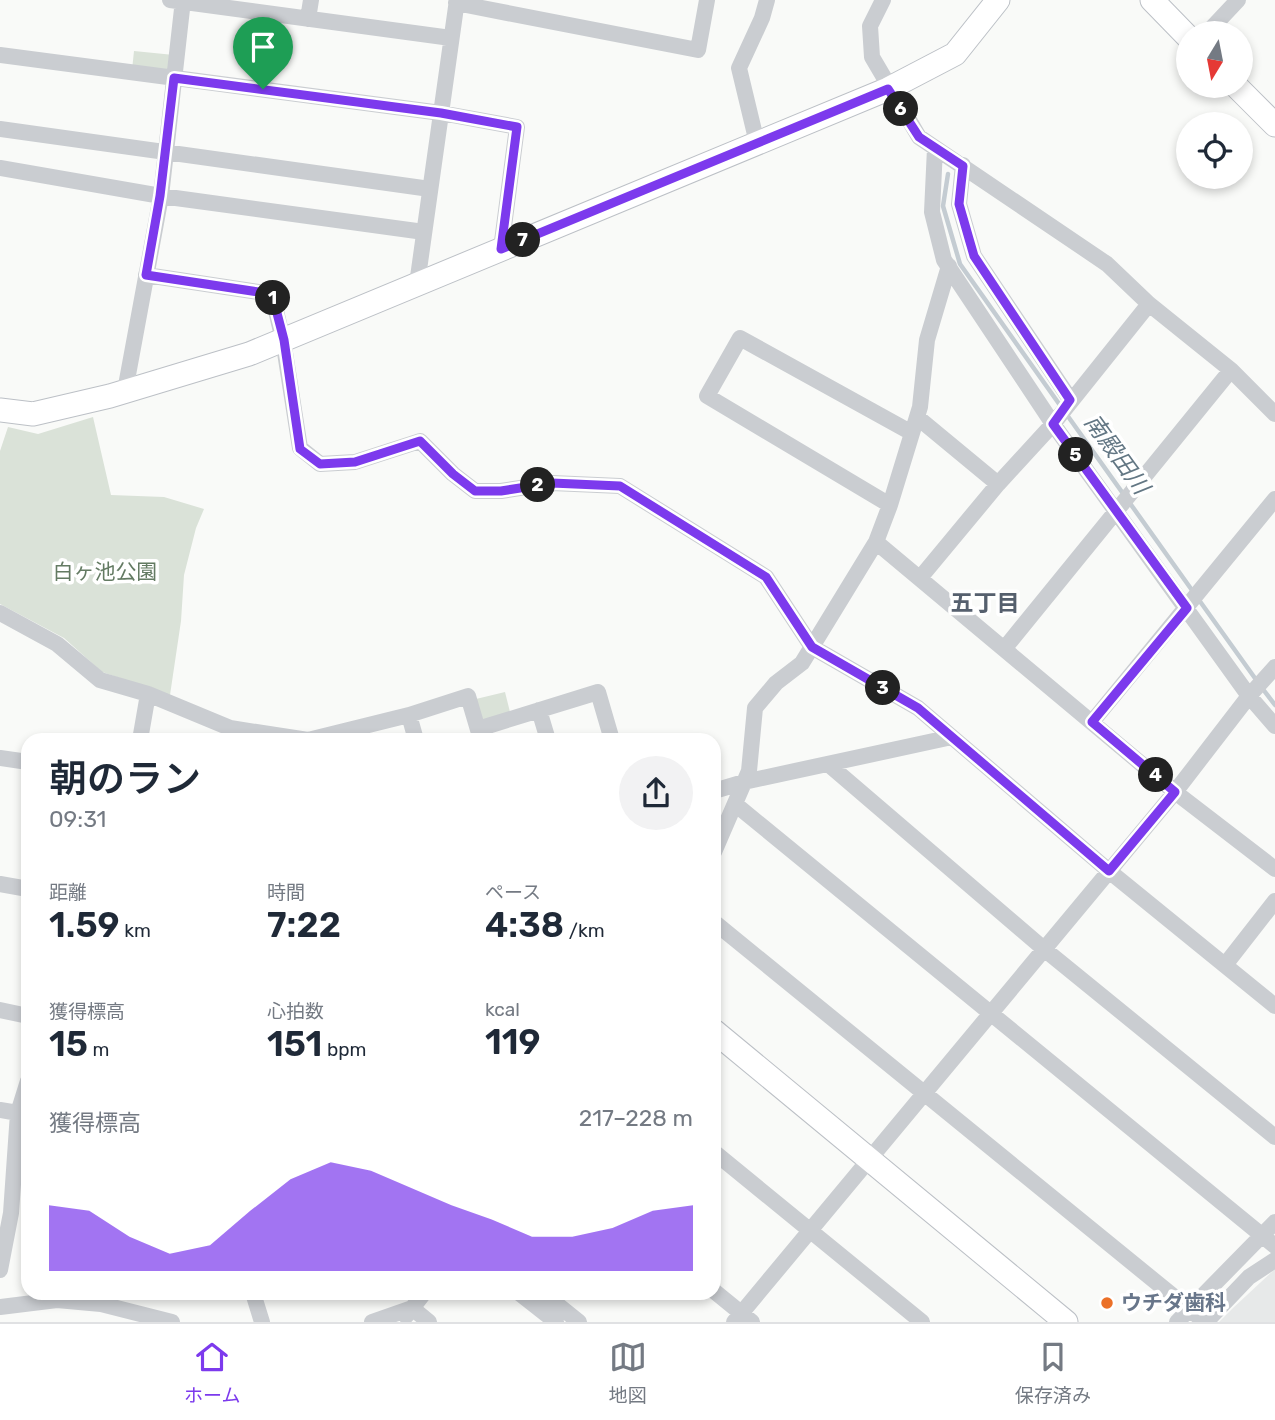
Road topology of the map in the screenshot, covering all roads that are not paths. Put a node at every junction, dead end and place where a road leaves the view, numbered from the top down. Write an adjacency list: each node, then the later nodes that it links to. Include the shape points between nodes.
1 (311, 0): 11 (street)
2 (707, 0): 8 (street, via 698,50)
3 (766, 0): 22 (street, via 739,68)
4 (998, 0): 17 (street, via 955,54)
5 (1152, 0): 13 (street)
6 (1238, 0): 12 (street)
7 (178, 1): 10 (street); 16 (street)
8 (456, 1): 14 (street)
9 (881, 1): 17 (street, via 870,26 872,57)
10 (246, 5): 11 (street)
11 (308, 19): 14 (street)
12 (1218, 21)
13 (1176, 25)
14 (451, 38): 19 (street)
15 (0, 55): 16 (street)
16 (174, 78): 19 (street); 24 (street)
17 (888, 89): 22 (street); 23 (street, via 919,137)
18 (1248, 98): 20 (street)
19 (441, 113): 27 (street); 30 (street, via 517,127)
20 (1274, 123)
21 (0, 129): 24 (street)
22 (757, 143): 30 (street)
23 (935, 148): 25 (street); 31 (street, via 932,212)
24 (165, 153): 27 (street); 28 (street)
25 (963, 166): 34 (street, via 1107,264); 38 (street, via 959,204 974,256)
26 (0, 168): 28 (street)
27 (430, 189): 29 (street)
28 (160, 196): 29 (street); 32 (street)
29 (424, 233): 33 (street)
30 (501, 249): 33 (street)
31 (949, 266): 41 (street); 42 (street, via 927,340)
32 (146, 275): 35 (street, via 272,294); 37 (street)
33 (417, 284): 35 (street)
34 (1149, 304): 36 (street); 38 (street)
35 (284, 340): 37 (street); 51 (street, via 300,449 320,464 355,462 420,441 475,491 552,483 620,486 766,577)
36 (1231, 370): 40 (street); 45 (street)
37 (125, 391): 39 (street, via 33,414)
38 (1069, 402): 41 (street)
39 (0, 410)
40 (1275, 414)
41 (1055, 421): 43 (street); 45 (street)
42 (914, 425): 43 (street); 46 (street); 46 (street, via 740,338 707,397)
43 (998, 484): 48 (street)
44 (1275, 499): 49 (street)
45 (1124, 504): 49 (street); 52 (street)
46 (890, 505): 47 (street)
47 (877, 542): 48 (street); 51 (street)
48 (920, 578): 52 (street)
49 (1193, 601): 54 (street); 58 (street)
50 (0, 613): 55 (street, via 57,644 100,680)
51 (812, 647): 68 (street, via 918,708); 72 (street, via 802,663 776,683 755,708)
52 (1004, 649): 58 (street)
53 (1275, 667): 54 (street)
54 (1255, 689): 59 (street); 74 (street)
55 (148, 694): 60 (street); 61 (street, via 230,728)
56 (539, 710): 65 (street); 66 (street); 67 (street, via 598,692)
57 (409, 715): 62 (street); 63 (street); 64 (street, via 468,696)
58 (1092, 722): 74 (street)
59 (1275, 726)
60 (141, 733)
61 (262, 733)
62 (346, 733)
63 (414, 733)
64 (480, 733)
65 (482, 733)
66 (546, 733)
67 (610, 733)
68 (952, 737): 71 (street); 78 (street)
69 (0, 758): 70 (street)
70 (21, 761)
71 (828, 764): 72 (street); 83 (street)
72 (744, 782): 73 (street); 75 (street)
73 (721, 790)
74 (1175, 792): 77 (street); 78 (street)
75 (735, 804): 76 (street); 88 (street)
76 (721, 836)
77 (1275, 869)
78 (1109, 871): 83 (street); 84 (street)
79 (0, 884): 80 (street)
80 (21, 888)
81 (1275, 901): 84 (street)
82 (721, 928): 90 (street)
83 (1044, 949): 88 (street); 94 (street)
84 (1225, 965): 85 (street)
85 (1275, 1006)
86 (0, 1010): 87 (street)
87 (21, 1014)
88 (990, 1014): 90 (street); 100 (street)
89 (721, 1037): 96 (street)
90 (924, 1094): 96 (street); 111 (street)
91 (21, 1104): 93 (street)
92 (0, 1110): 93 (street)
93 (18, 1114): 97 (street)
94 (1275, 1138)
95 (721, 1158): 99 (street)
96 (870, 1159): 99 (street); 121 (street)
97 (5, 1212): 103 (street)
98 (1275, 1222): 100 (street)
99 (811, 1230): 112 (street); 120 (street)
100 (1262, 1236): 101 (street); 111 (street)
101 (1275, 1246)
102 (1275, 1260): 123 (street, via 1249,1277)
103 (0, 1270)
104 (721, 1298): 112 (street)
105 (255, 1300): 114 (street)
106 (418, 1300): 110 (street)
107 (528, 1300): 118 (street)
108 (551, 1300): 119 (street)
109 (0, 1307): 113 (street, via 57,1300 100,1304)
110 (412, 1308): 115 (street); 116 (street); 117 (street)
111 (1189, 1309): 122 (street); 123 (street)
112 (743, 1319)
113 (172, 1322)
114 (262, 1322)
115 (372, 1322)
116 (401, 1322)
117 (429, 1322)
118 (556, 1322)
119 (579, 1322)
120 (922, 1322)
121 (1066, 1322)
122 (1177, 1322)
123 (1205, 1322)

